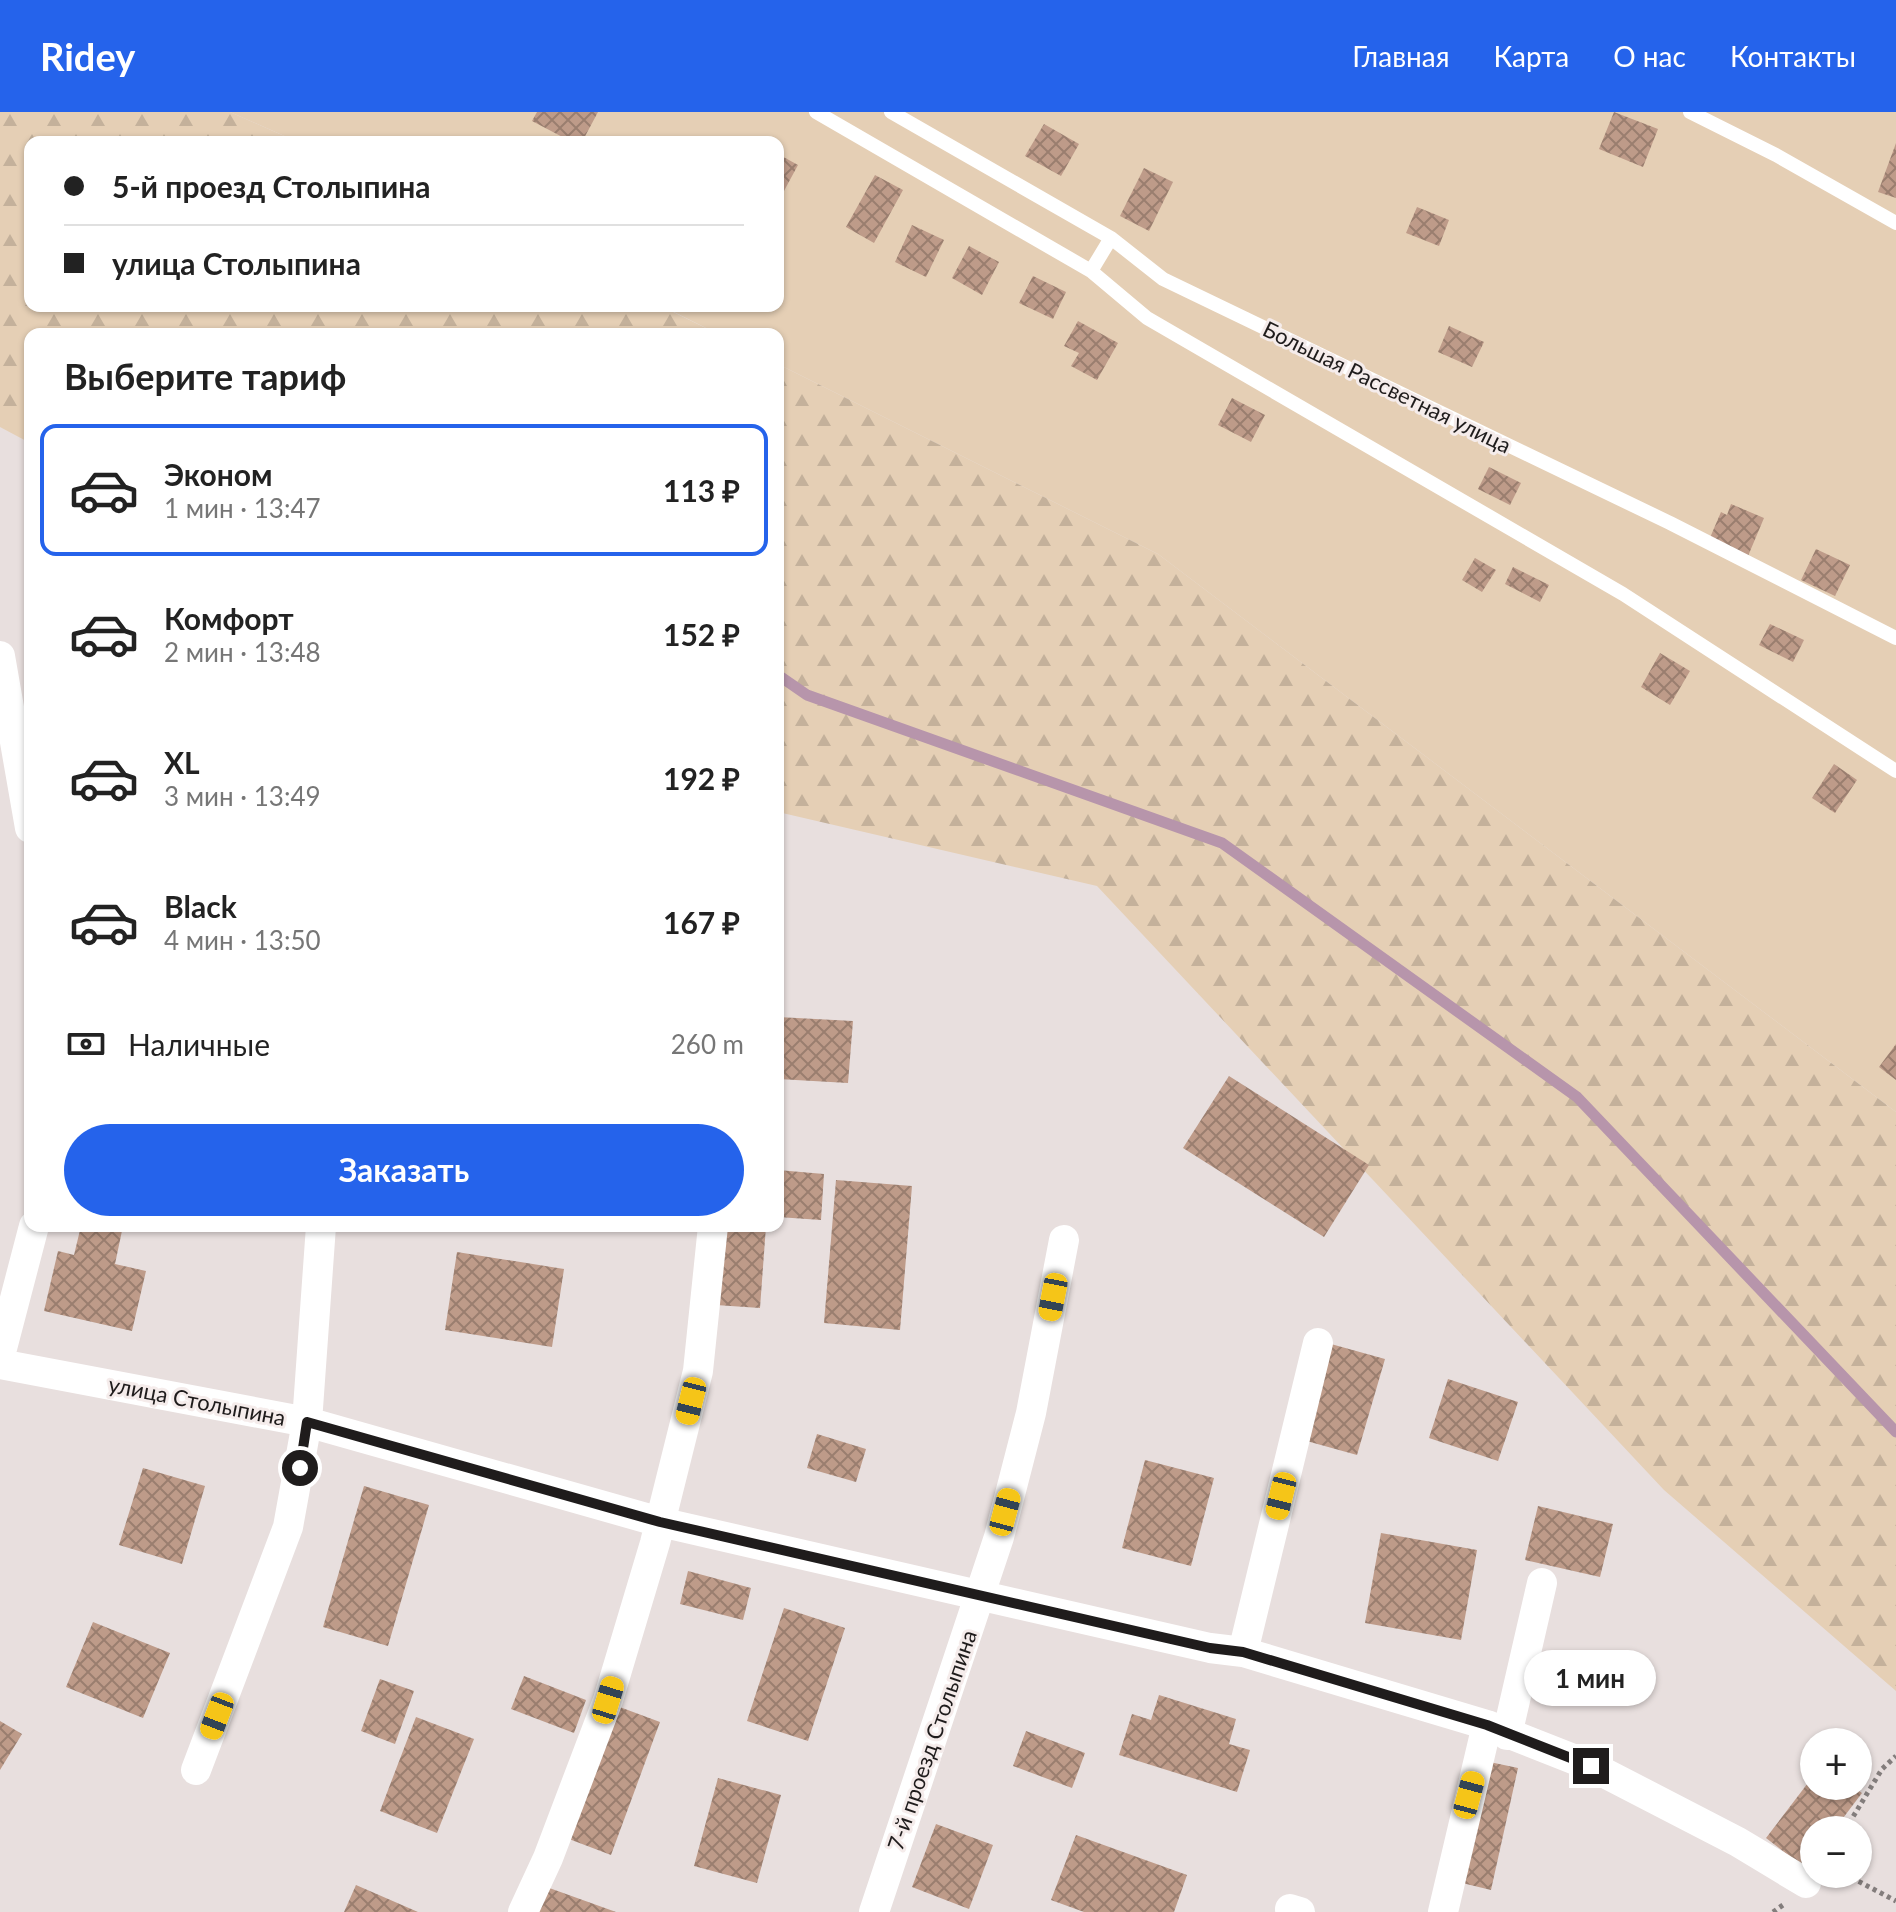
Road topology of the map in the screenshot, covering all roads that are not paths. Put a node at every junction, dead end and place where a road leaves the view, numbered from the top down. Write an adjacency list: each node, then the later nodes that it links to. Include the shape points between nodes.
1 (816, 112): 6 (lane)
2 (891, 112): 5 (lane, Большая Рассветная улица)
3 (1690, 112): 4 (lane)
4 (1896, 223)
5 (1111, 238): 6 (lane); 7 (lane, Большая Рассветная улица, via 1163,279)
6 (1091, 271): 9 (lane, via 1147,318 1623,594)
7 (1896, 638)
8 (0, 656): 10 (street)
9 (1896, 771)
10 (24, 794)
11 (32, 1232): 16 (street)
12 (321, 1232): 18 (street)
13 (712, 1232): 19 (street, via 698,1371)
14 (1064, 1240): 21 (street, 7-й проезд Столыпина, via 1031,1413)
15 (1318, 1343): 22 (street)
16 (0, 1356)
17 (0, 1364): 18 (street, улица Столыпина)
18 (307, 1422): 19 (street, улица Столыпина); 24 (street, via 288,1527)
19 (660, 1522): 21 (street, улица Столыпина); 26 (street, via 608,1700)
20 (1542, 1583): 23 (street)
21 (981, 1596): 22 (street, улица Столыпина); 27 (street, 7-й проезд Столыпина)
22 (1243, 1652): 23 (street, улица Столыпина)
23 (1497, 1730): 25 (street, улица Столыпина, via 1591,1766); 28 (street)
24 (196, 1770)
25 (1800, 1879)
26 (523, 1912)
27 (874, 1912)
28 (1443, 1912)

